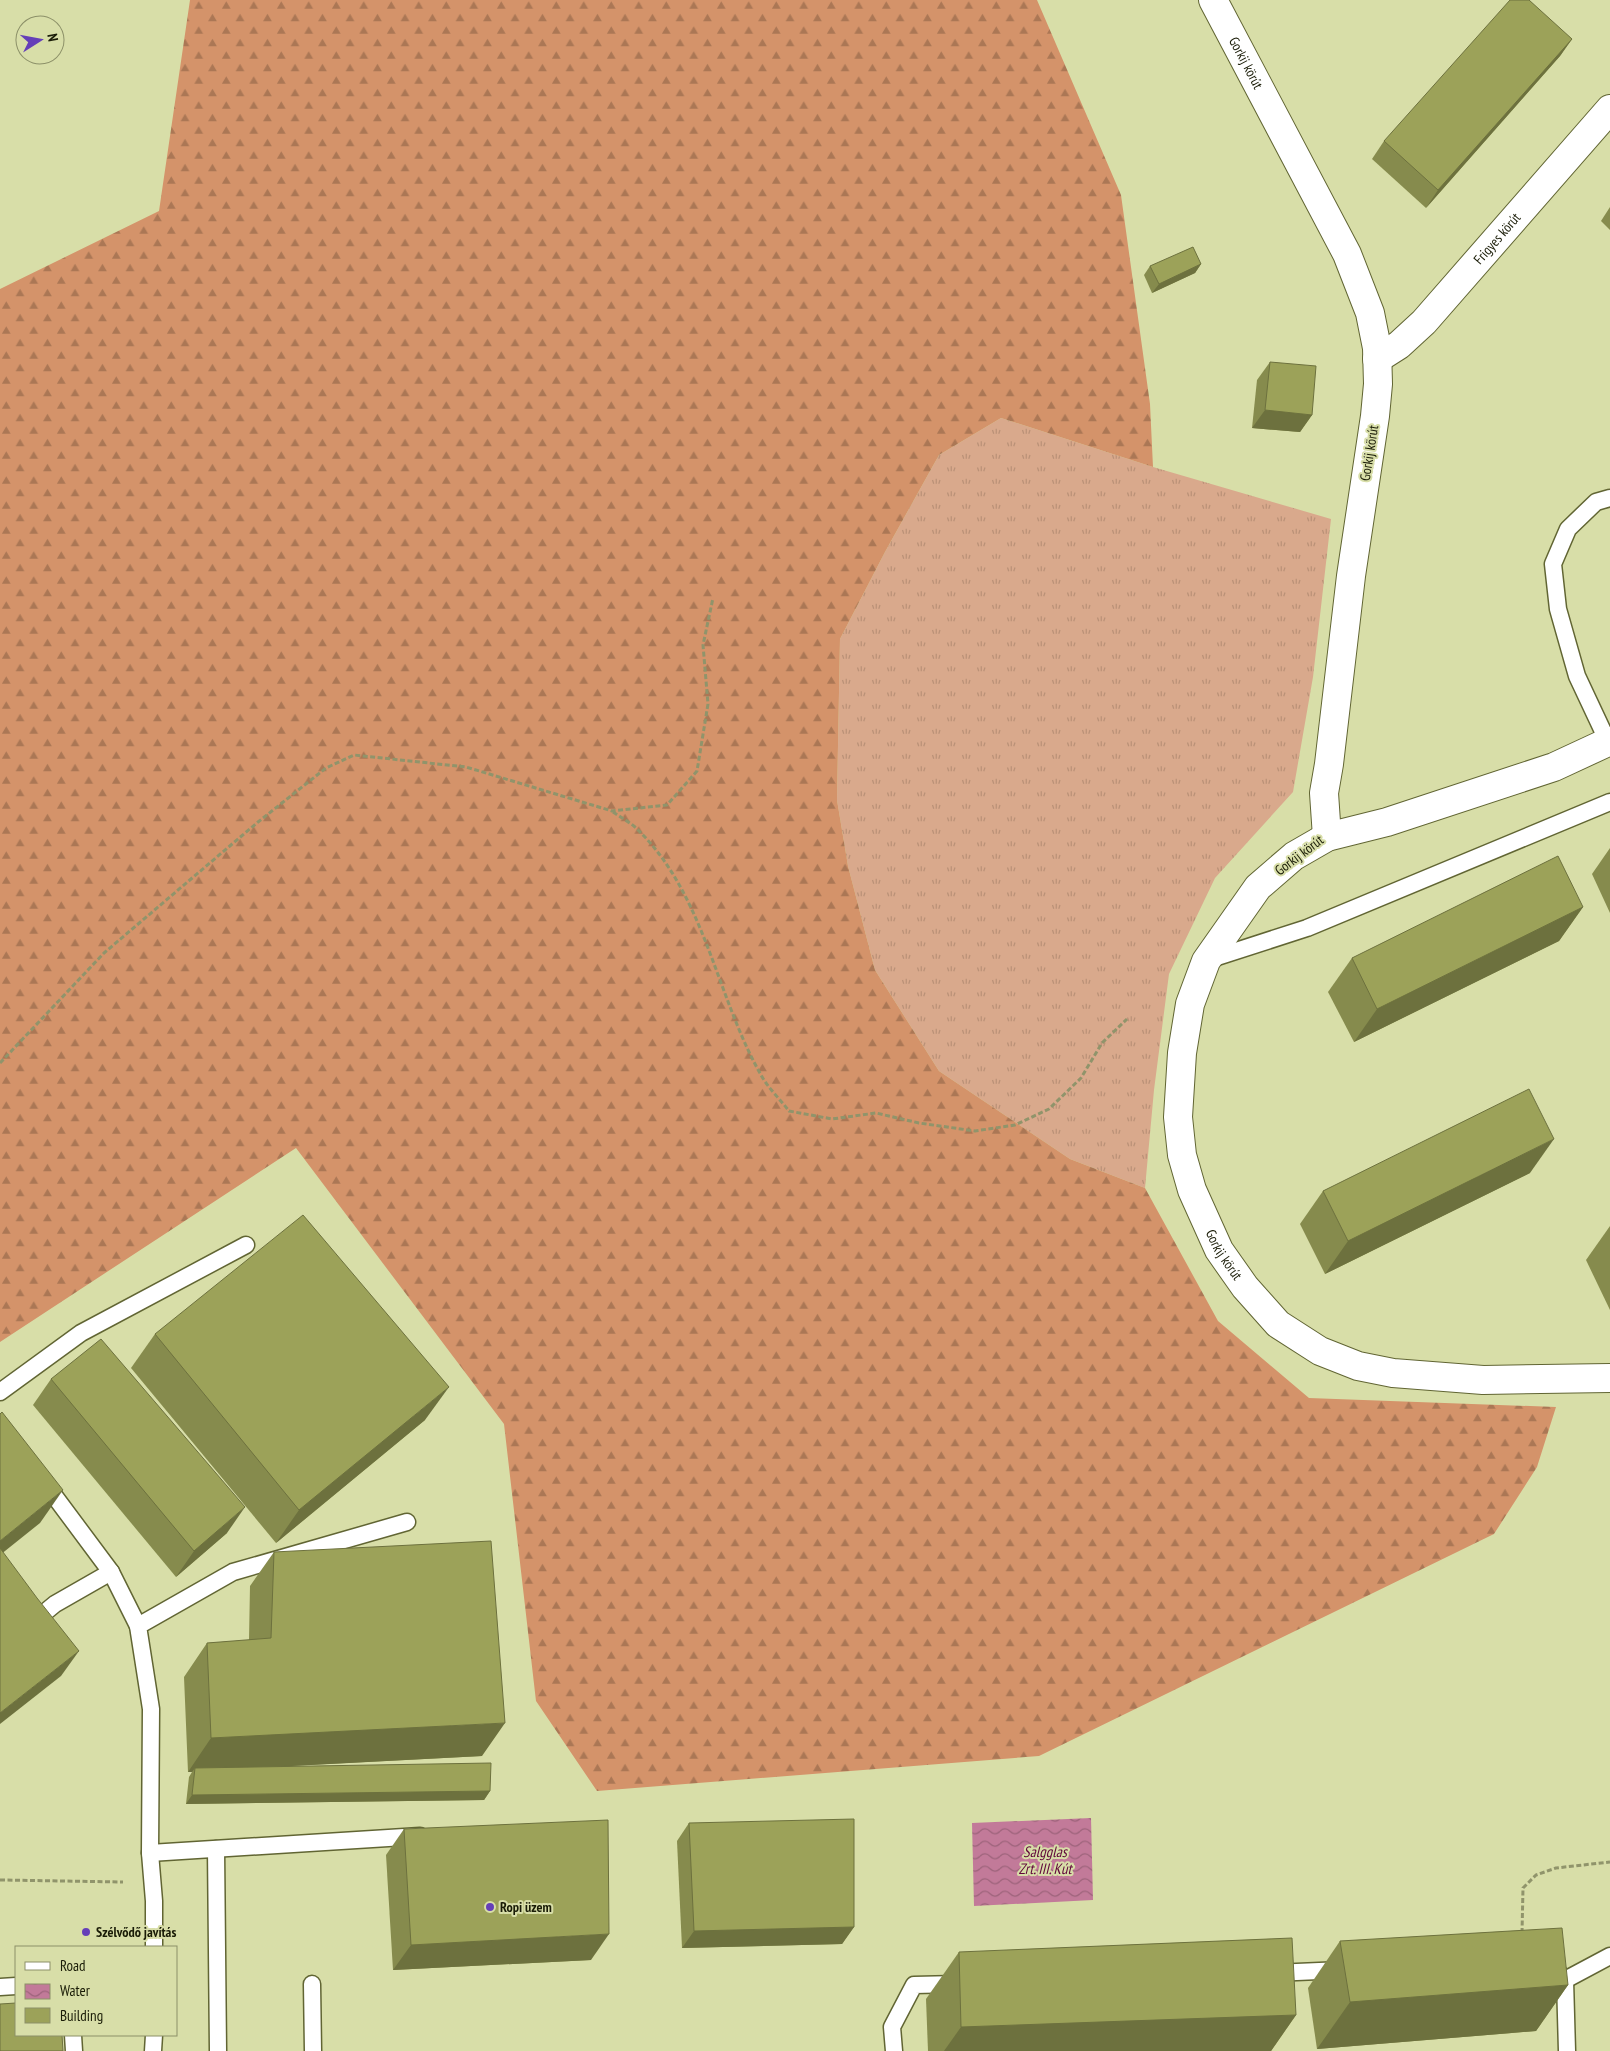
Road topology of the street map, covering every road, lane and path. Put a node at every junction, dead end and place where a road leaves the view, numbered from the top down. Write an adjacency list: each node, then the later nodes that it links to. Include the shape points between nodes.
1 (1213, 0): 3 (street, Gorkij körút, via 1347,254 1370,313)
2 (1610, 109): 3 (street, Frigyes körút, via 1424,322 1399,345)
3 (1377, 359): 9 (street, Gorkij körút, via 1375,416 1324,793)
4 (1610, 498): 6 (lane, via 1596,502 1568,529 1553,564 1558,609 1577,676)
5 (713, 598): 8 (path, via 703,644 708,704 697,772 667,805)
6 (1609, 742): 9 (street, via 1554,767 1387,822)
7 (1610, 802): 10 (lane, via 1307,928)
8 (612, 811): 11 (path, via 634,826 657,852 677,883 704,934 738,1027 762,1077 789,1111 832,1119 876,1113 975,1131 1015,1125 1049,1110 1081,1078 1102,1043); 12 (path, via 466,767 354,755 326,768 104,953)
9 (1327, 837): 10 (street, Gorkij körút, via 1294,856 1258,887)
10 (1206, 961): 14 (street, Gorkij körút, via 1190,1004 1182,1053 1178,1117 1182,1155 1192,1190 1219,1250 1278,1324 1320,1351 1358,1366 1393,1373 1483,1380)
11 (1127, 1020)
12 (0, 1063)
13 (246, 1245): 15 (lane, via 81,1332)
14 (1610, 1378)
15 (0, 1392)
16 (35, 1470): 18 (lane)
17 (407, 1522): 20 (lane, via 233,1572)
18 (111, 1572): 19 (lane, via 55,1604); 20 (lane)
19 (38, 1618)
20 (138, 1626): 23 (lane, via 151,1709)
21 (434, 1836): 22 (lane)
22 (216, 1849): 23 (lane); 39 (lane)
23 (150, 1853): 25 (lane)
24 (1610, 1862): 27 (path, via 1556,1868 1536,1875 1523,1888)
25 (154, 1946)
26 (1610, 1956): 30 (lane)
27 (1522, 1964): 30 (lane, via 1550,1963)
28 (1362, 1969): 29 (lane)
29 (1263, 1973)
30 (1565, 1980): 42 (lane)
31 (974, 1983): 41 (lane, via 914,1985 892,2028)
32 (312, 1984): 40 (lane)
33 (15, 1986): 34 (lane)
34 (0, 1987)
35 (73, 2036): 37 (lane)
36 (154, 2036): 38 (lane)
37 (74, 2051)
38 (153, 2051)
39 (218, 2051)
40 (313, 2051)
41 (894, 2051)
42 (1567, 2051)

